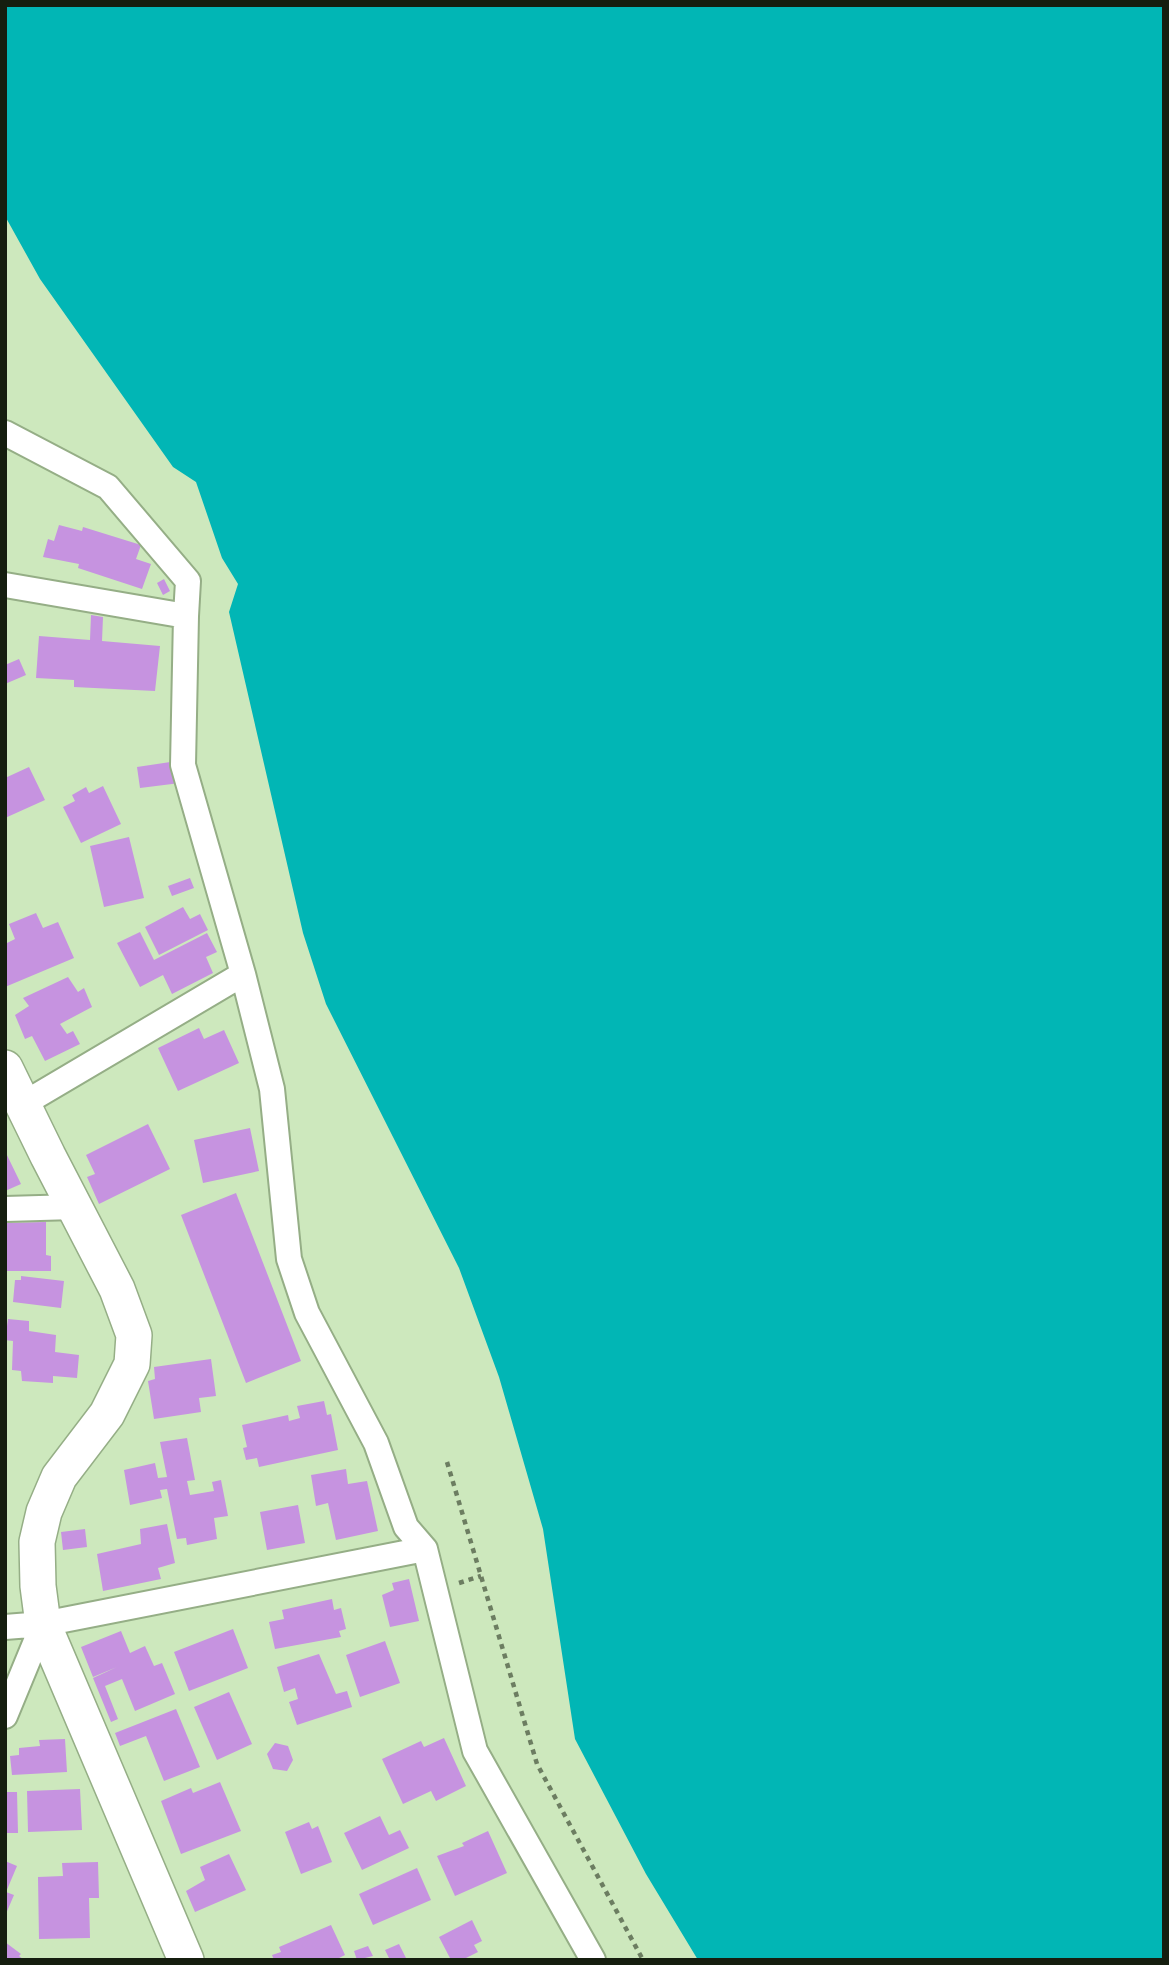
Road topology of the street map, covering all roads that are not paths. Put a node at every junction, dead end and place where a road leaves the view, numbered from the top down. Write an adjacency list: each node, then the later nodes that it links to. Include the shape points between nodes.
1 (5, 433): 3 (street, via 108,487 188,581)
2 (5, 585): 3 (street)
3 (186, 616): 4 (street, via 183,765)
4 (243, 974): 6 (street); 9 (street, via 272,1090 289,1259 307,1313 376,1443 405,1527)
5 (5, 1068): 6 (street)
6 (23, 1104): 7 (street)
7 (75, 1207): 8 (street); 10 (street, via 130,1323 132,1364 107,1414 58,1477 44,1511 37,1542)
8 (5, 1209)
9 (425, 1549): 10 (street); 14 (street, via 475,1751)
10 (43, 1624): 11 (street); 12 (street); 13 (street)
11 (5, 1627)
12 (5, 1716)
13 (186, 1960)
14 (593, 1960)

